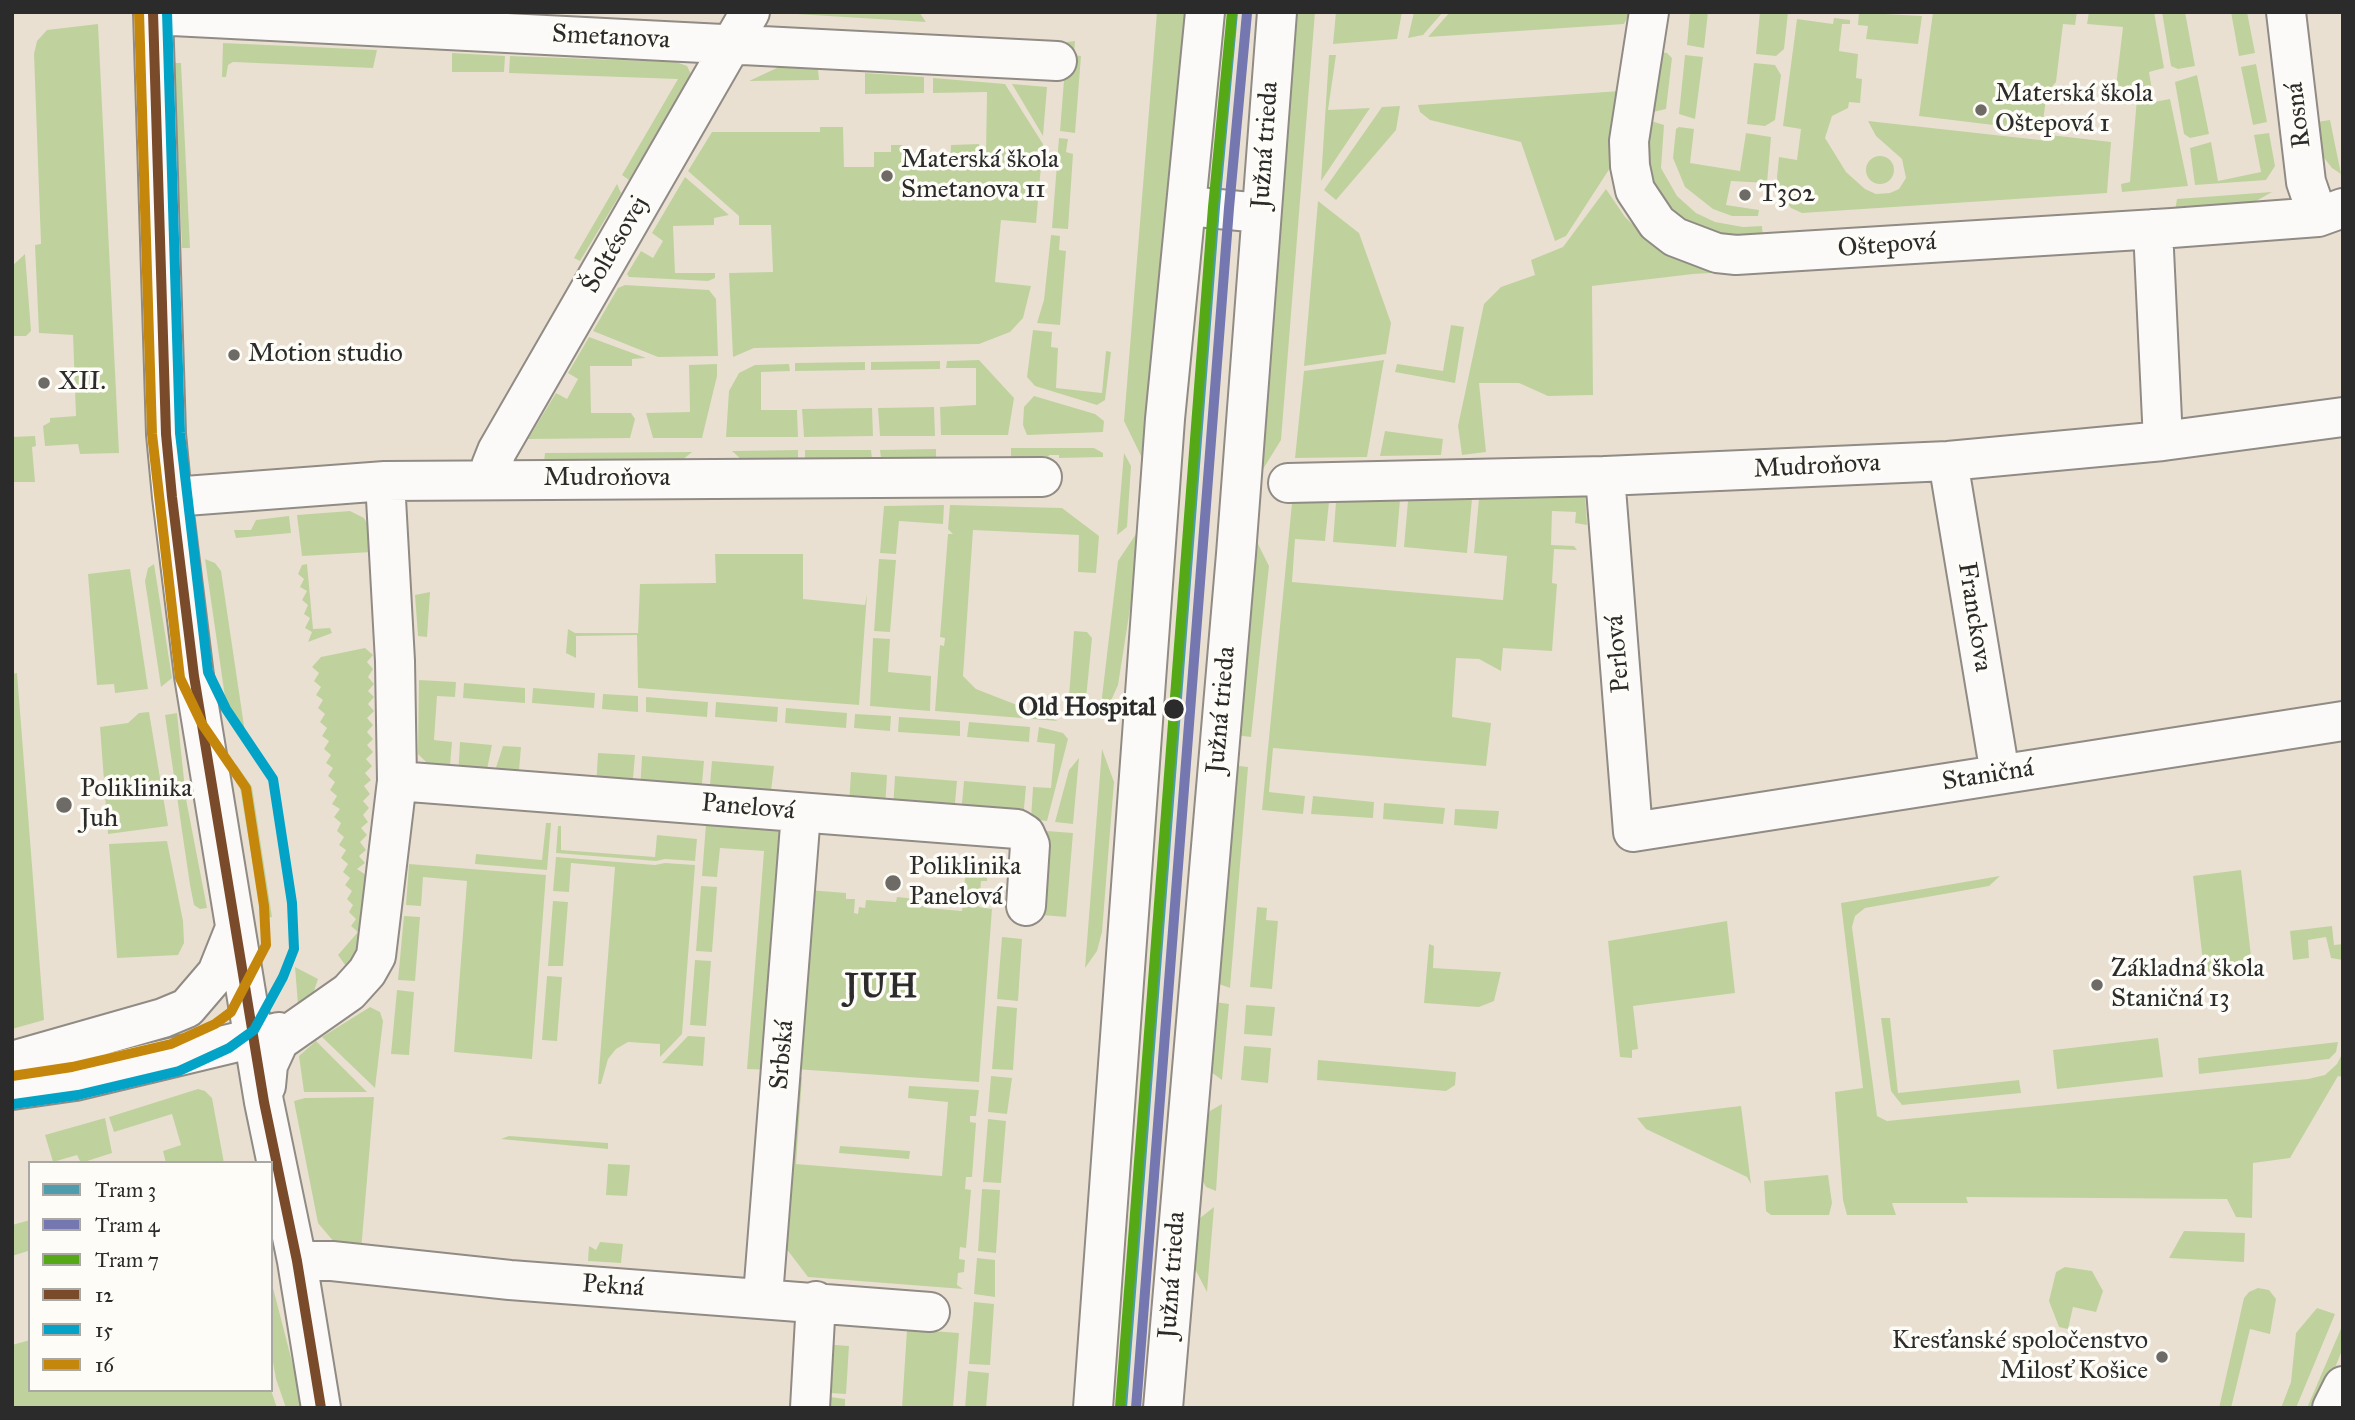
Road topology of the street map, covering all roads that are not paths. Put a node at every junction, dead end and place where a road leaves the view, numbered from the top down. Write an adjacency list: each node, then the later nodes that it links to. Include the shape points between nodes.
1 (1205, 12): 8 (street)
2 (1277, 12): 9 (street, Južná trieda)
3 (1649, 12): 11 (street, Oštepová, via 1629,141 1635,190 1657,223 1698,247 1736,256)
4 (2286, 12): 10 (street, Rosná, via 2306,182)
5 (153, 13): 6 (street, Smetanova); 20 (street, via 166,434)
6 (741, 28): 7 (street, Smetanova); 17 (street, Šoltésovej, via 496,451)
7 (1057, 61)
8 (1186, 206): 9 (street); 42 (street, via 1165,419)
9 (1261, 213): 43 (street, Južná trieda)
10 (2335, 216): 11 (street, Oštepová)
11 (2153, 229): 13 (street)
12 (2343, 416): 13 (street, Mudroňova)
13 (2163, 441): 14 (street, Mudroňova)
14 (1948, 461): 16 (street, Mudroňova); 22 (street, Franckova)
15 (1042, 477): 17 (street, Mudroňova)
16 (1605, 477): 19 (street, Mudroňova); 25 (street, Perlová)
17 (491, 480): 18 (street, Mudroňova)
18 (385, 481): 20 (street, Mudroňova); 23 (street)
19 (1288, 483)
20 (172, 497): 27 (street, via 194,676)
21 (2343, 721): 22 (street, Staničná)
22 (1996, 775): 25 (street, Staničná)
23 (397, 781): 24 (street, Panelová); 29 (street, via 382,920 372,965 349,992)
24 (802, 813): 26 (street, Panelová, via 1017,829 1030,845); 36 (street, Srbská)
25 (1633, 832)
26 (1026, 906)
27 (235, 928): 28 (street, via 223,963 203,992 187,1008); 30 (street)
28 (163, 1018): 30 (street); 32 (street)
29 (298, 1026): 30 (street, via 266,1026 256,1020); 34 (street, via 275,1046)
30 (235, 1033): 31 (street); 34 (street)
31 (176, 1057): 33 (street, via 75,1082); 34 (street, via 227,1066 251,1083)
32 (12, 1061)
33 (12, 1090)
34 (264, 1102): 35 (street)
35 (297, 1261): 36 (street, Pekná); 40 (street)
36 (763, 1296): 37 (street, Pekná)
37 (816, 1301): 38 (street, Pekná); 41 (street)
38 (930, 1311)
39 (2343, 1386): 44 (street)
40 (321, 1408)
41 (810, 1408)
42 (1093, 1408)
43 (1163, 1408)
44 (2333, 1408)

